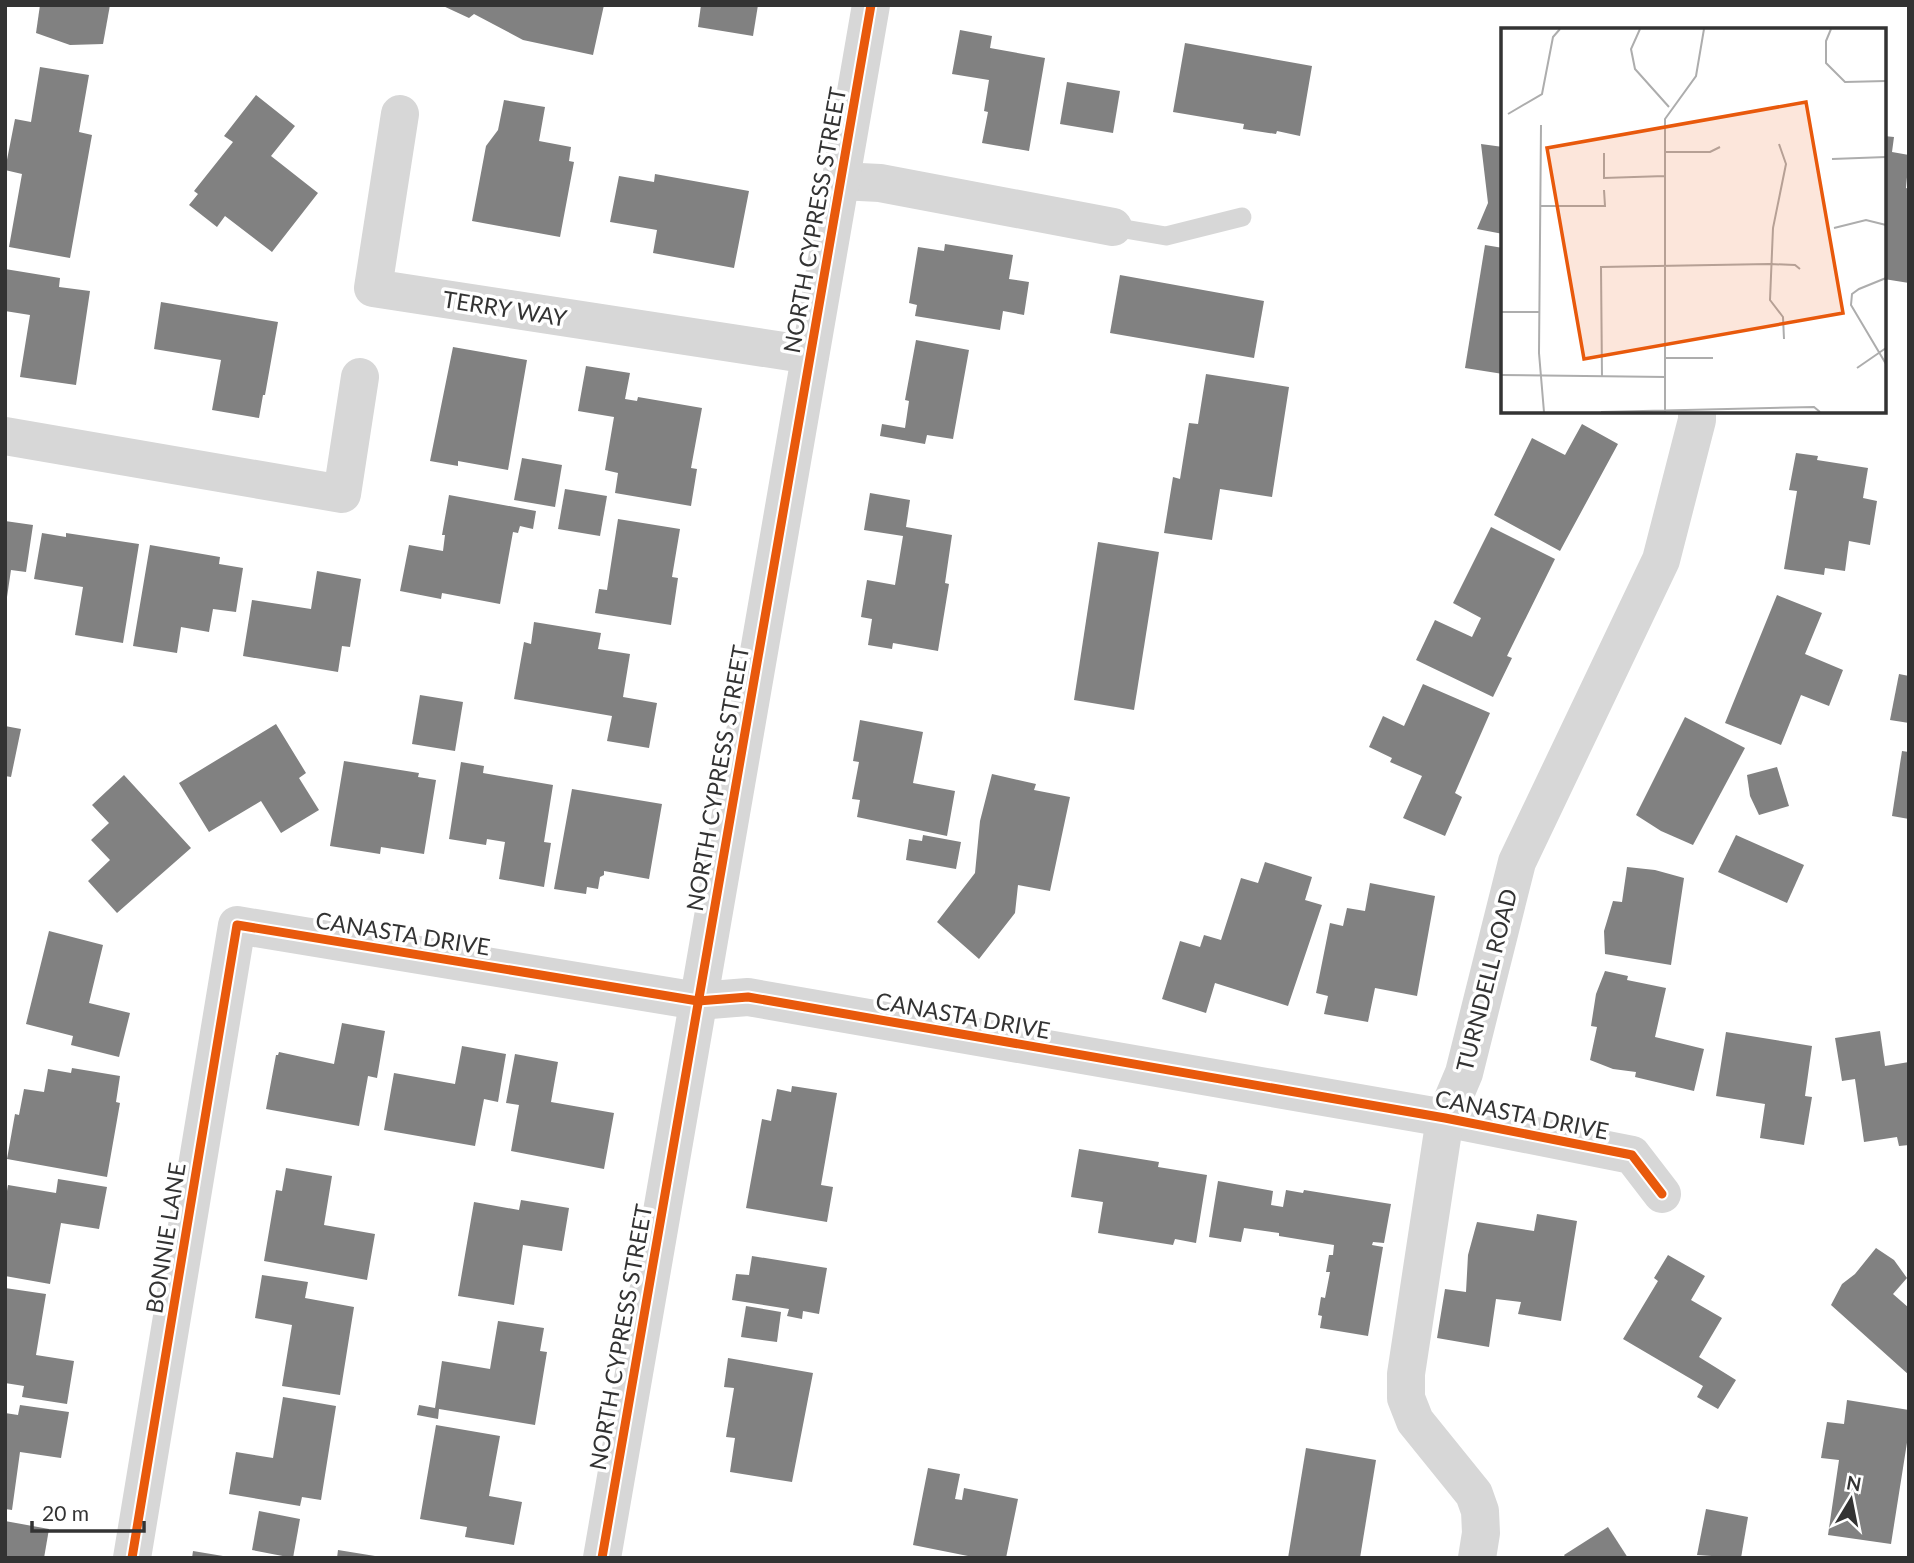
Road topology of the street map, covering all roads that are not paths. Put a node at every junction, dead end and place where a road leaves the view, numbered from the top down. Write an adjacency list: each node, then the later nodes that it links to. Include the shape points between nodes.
1 (871, 5): 3 (street, NORTH CYPRESS STREET)
2 (400, 114): 6 (street, TERRY WAY, via 373,288)
3 (840, 181): 5 (street, via 880,183); 6 (street, NORTH CYPRESS STREET)
4 (1241, 217): 5 (lane, via 1166,236)
5 (1112, 227)
6 (810, 355): 11 (street, NORTH CYPRESS STREET)
7 (360, 377): 9 (street, via 342,494)
8 (1697, 413): 12 (street, TURNDELL ROAD, via 1661,560 1517,862 1464,1073)
9 (5, 436)
10 (237, 925): 11 (street, CANASTA DRIVE); 14 (street, BONNIE LANE)
11 (698, 1001): 12 (street, CANASTA DRIVE, via 748,997); 15 (street, NORTH CYPRESS STREET)
12 (1445, 1118): 13 (street, CANASTA DRIVE, via 1632,1155); 16 (street, TURNDELL ROAD, via 1406,1398 1415,1421 1474,1494 1481,1533)
13 (1662, 1194)
14 (132, 1558)
15 (602, 1558)
16 (1477, 1558)

